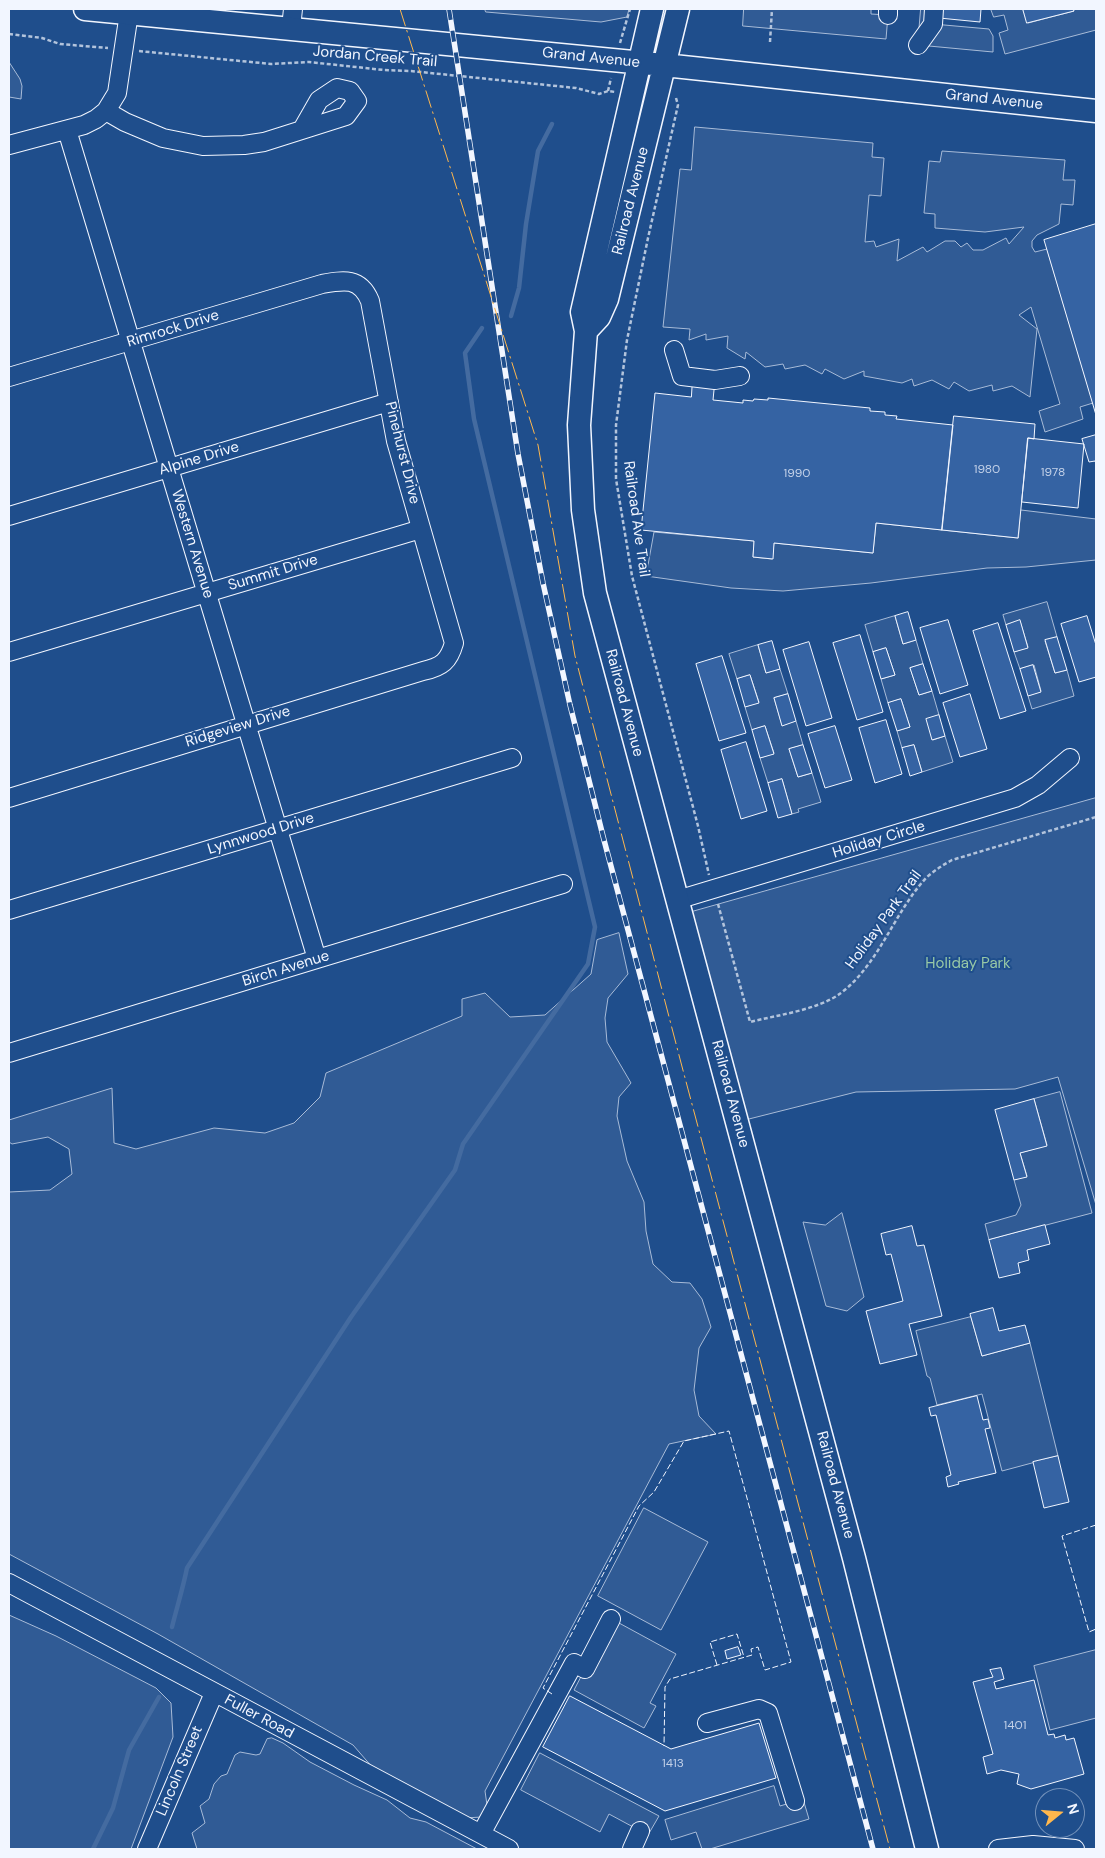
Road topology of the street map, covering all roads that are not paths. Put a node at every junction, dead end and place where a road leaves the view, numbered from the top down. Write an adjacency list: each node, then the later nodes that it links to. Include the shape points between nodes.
1 (85, 9): 5 (main road, Grand Avenue)
2 (652, 9): 8 (main road, Railroad Avenue)
3 (678, 9): 9 (main road, Railroad Avenue)
4 (934, 9): 7 (street, via 933,24)
5 (129, 13): 6 (main road, Grand Avenue); 10 (street, via 117,93)
6 (292, 19): 8 (main road, Grand Avenue)
7 (918, 45)
8 (640, 62): 9 (main road, Grand Avenue); 16 (main road, Railroad Avenue, via 586,291 582,312)
9 (664, 65): 11 (main road, Grand Avenue); 16 (main road, Railroad Avenue, via 607,298 599,317)
10 (106, 111): 12 (street, via 163,138 203,146 264,142); 13 (street, via 90,122)
11 (1096, 111)
12 (303, 128)
13 (67, 130): 14 (street); 17 (street, Western Avenue)
14 (9, 145)
15 (338, 281): 17 (street, Rimrock Drive); 21 (street, Pinehurst Drive, via 359,285 370,301)
16 (586, 331): 34 (main road, Railroad Avenue, via 579,425 582,510 595,593)
17 (130, 341): 20 (street, Rimrock Drive); 22 (street, Western Avenue)
18 (674, 350): 19 (street, via 682,376 715,380)
19 (740, 376)
20 (9, 377)
21 (389, 402): 22 (street, Alpine Drive); 24 (street, Pinehurst Drive, via 396,441)
22 (169, 468): 23 (street, Alpine Drive); 25 (street, Western Avenue)
23 (9, 516)
24 (421, 529): 25 (street, Summit Drive); 26 (street, Pinehurst Drive)
25 (207, 593): 27 (street, Summit Drive); 28 (street, Western Avenue)
26 (454, 643): 28 (street, Ridgeview Drive, via 444,663 436,668)
27 (9, 652)
28 (246, 725): 31 (street, Ridgeview Drive); 32 (street, Western Avenue)
29 (512, 758): 32 (street, Lynnwood Drive)
30 (1070, 758): 34 (street, Holiday Circle, via 1038,785 1015,798)
31 (9, 798)
32 (278, 829): 35 (street, Lynnwood Drive); 36 (street, Western Avenue)
33 (563, 884): 36 (street, Birch Avenue)
34 (677, 900): 48 (main road, Railroad Avenue, via 849,1539)
35 (9, 910)
36 (318, 959): 37 (street, Birch Avenue)
37 (9, 1053)
38 (9, 1583): 40 (street, Fuller Road)
39 (611, 1619): 44 (street, via 585,1669 574,1663)
40 (214, 1693): 44 (street, Fuller Road); 45 (street, Lincoln Street)
41 (707, 1723): 42 (street, via 759,1709 768,1713)
42 (795, 1801)
43 (640, 1830): 47 (street)
44 (480, 1834): 46 (street, Fuller Road)
45 (147, 1849)
46 (509, 1849)
47 (632, 1849)
48 (927, 1849)
49 (998, 1849): 50 (street, via 1033,1845)
50 (1075, 1849)

